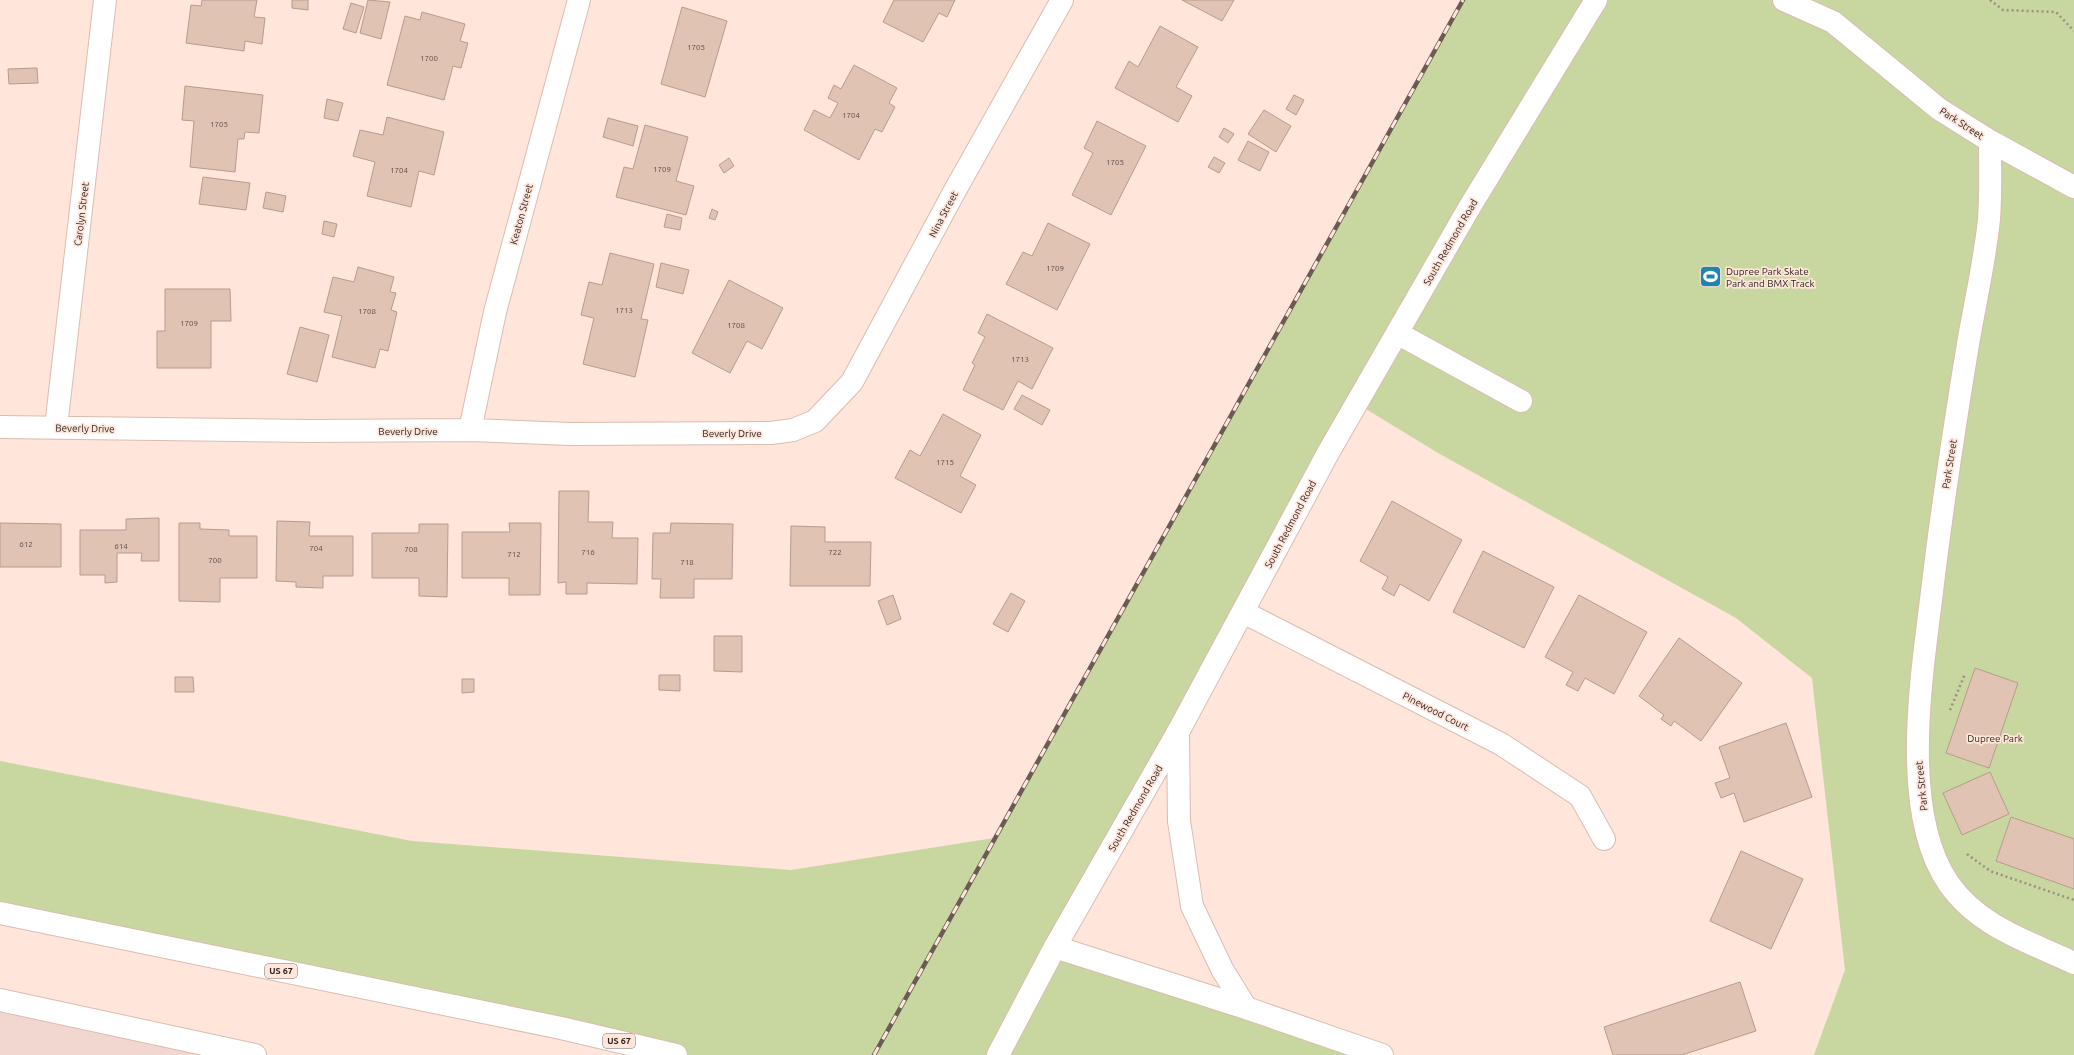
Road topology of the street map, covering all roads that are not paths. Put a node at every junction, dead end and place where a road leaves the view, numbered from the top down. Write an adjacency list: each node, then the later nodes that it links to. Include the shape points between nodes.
1 (105, 0): 12 (main road, Carolyn Street)
2 (579, 0): 13 (main road, Keaton Street, via 495,312)
3 (1062, 0): 10 (main road, Nina Street, via 953,194 852,382)
4 (1596, 0): 8 (main road, South Redmond Road, via 1469,208)
5 (1784, 0): 6 (main road, Park Street, via 1833,22 1939,109)
6 (1990, 142): 7 (main road); 19 (main road, Park Street, via 1989,219 1943,501 1924,657 1916,738 1922,805 1931,848 1948,883 1964,902 1988,922)
7 (2074, 187)
8 (1397, 333): 9 (main road); 14 (main road, South Redmond Road, via 1328,453)
9 (1521, 401)
10 (815, 421): 13 (main road, Beverly Drive, via 793,430 771,433 570,434)
11 (0, 427): 12 (main road, Beverly Drive)
12 (56, 427): 13 (main road, Beverly Drive, via 309,431)
13 (470, 430)
14 (1243, 612): 15 (main road, South Redmond Road); 16 (main road, Pinewood Court, via 1501,744 1580,796)
15 (1178, 732): 18 (main road, South Redmond Road); 21 (main road, via 1179,821 1192,906 1222,969)
16 (1604, 839)
17 (0, 913): 23 (main road, US 67, via 561,1028)
18 (1055, 947): 21 (main road); 24 (main road, South Redmond Road)
19 (2074, 963)
20 (0, 1000): 22 (main road)
21 (1246, 1008): 25 (main road)
22 (255, 1055)
23 (676, 1055)
24 (998, 1055)
25 (1382, 1055)

